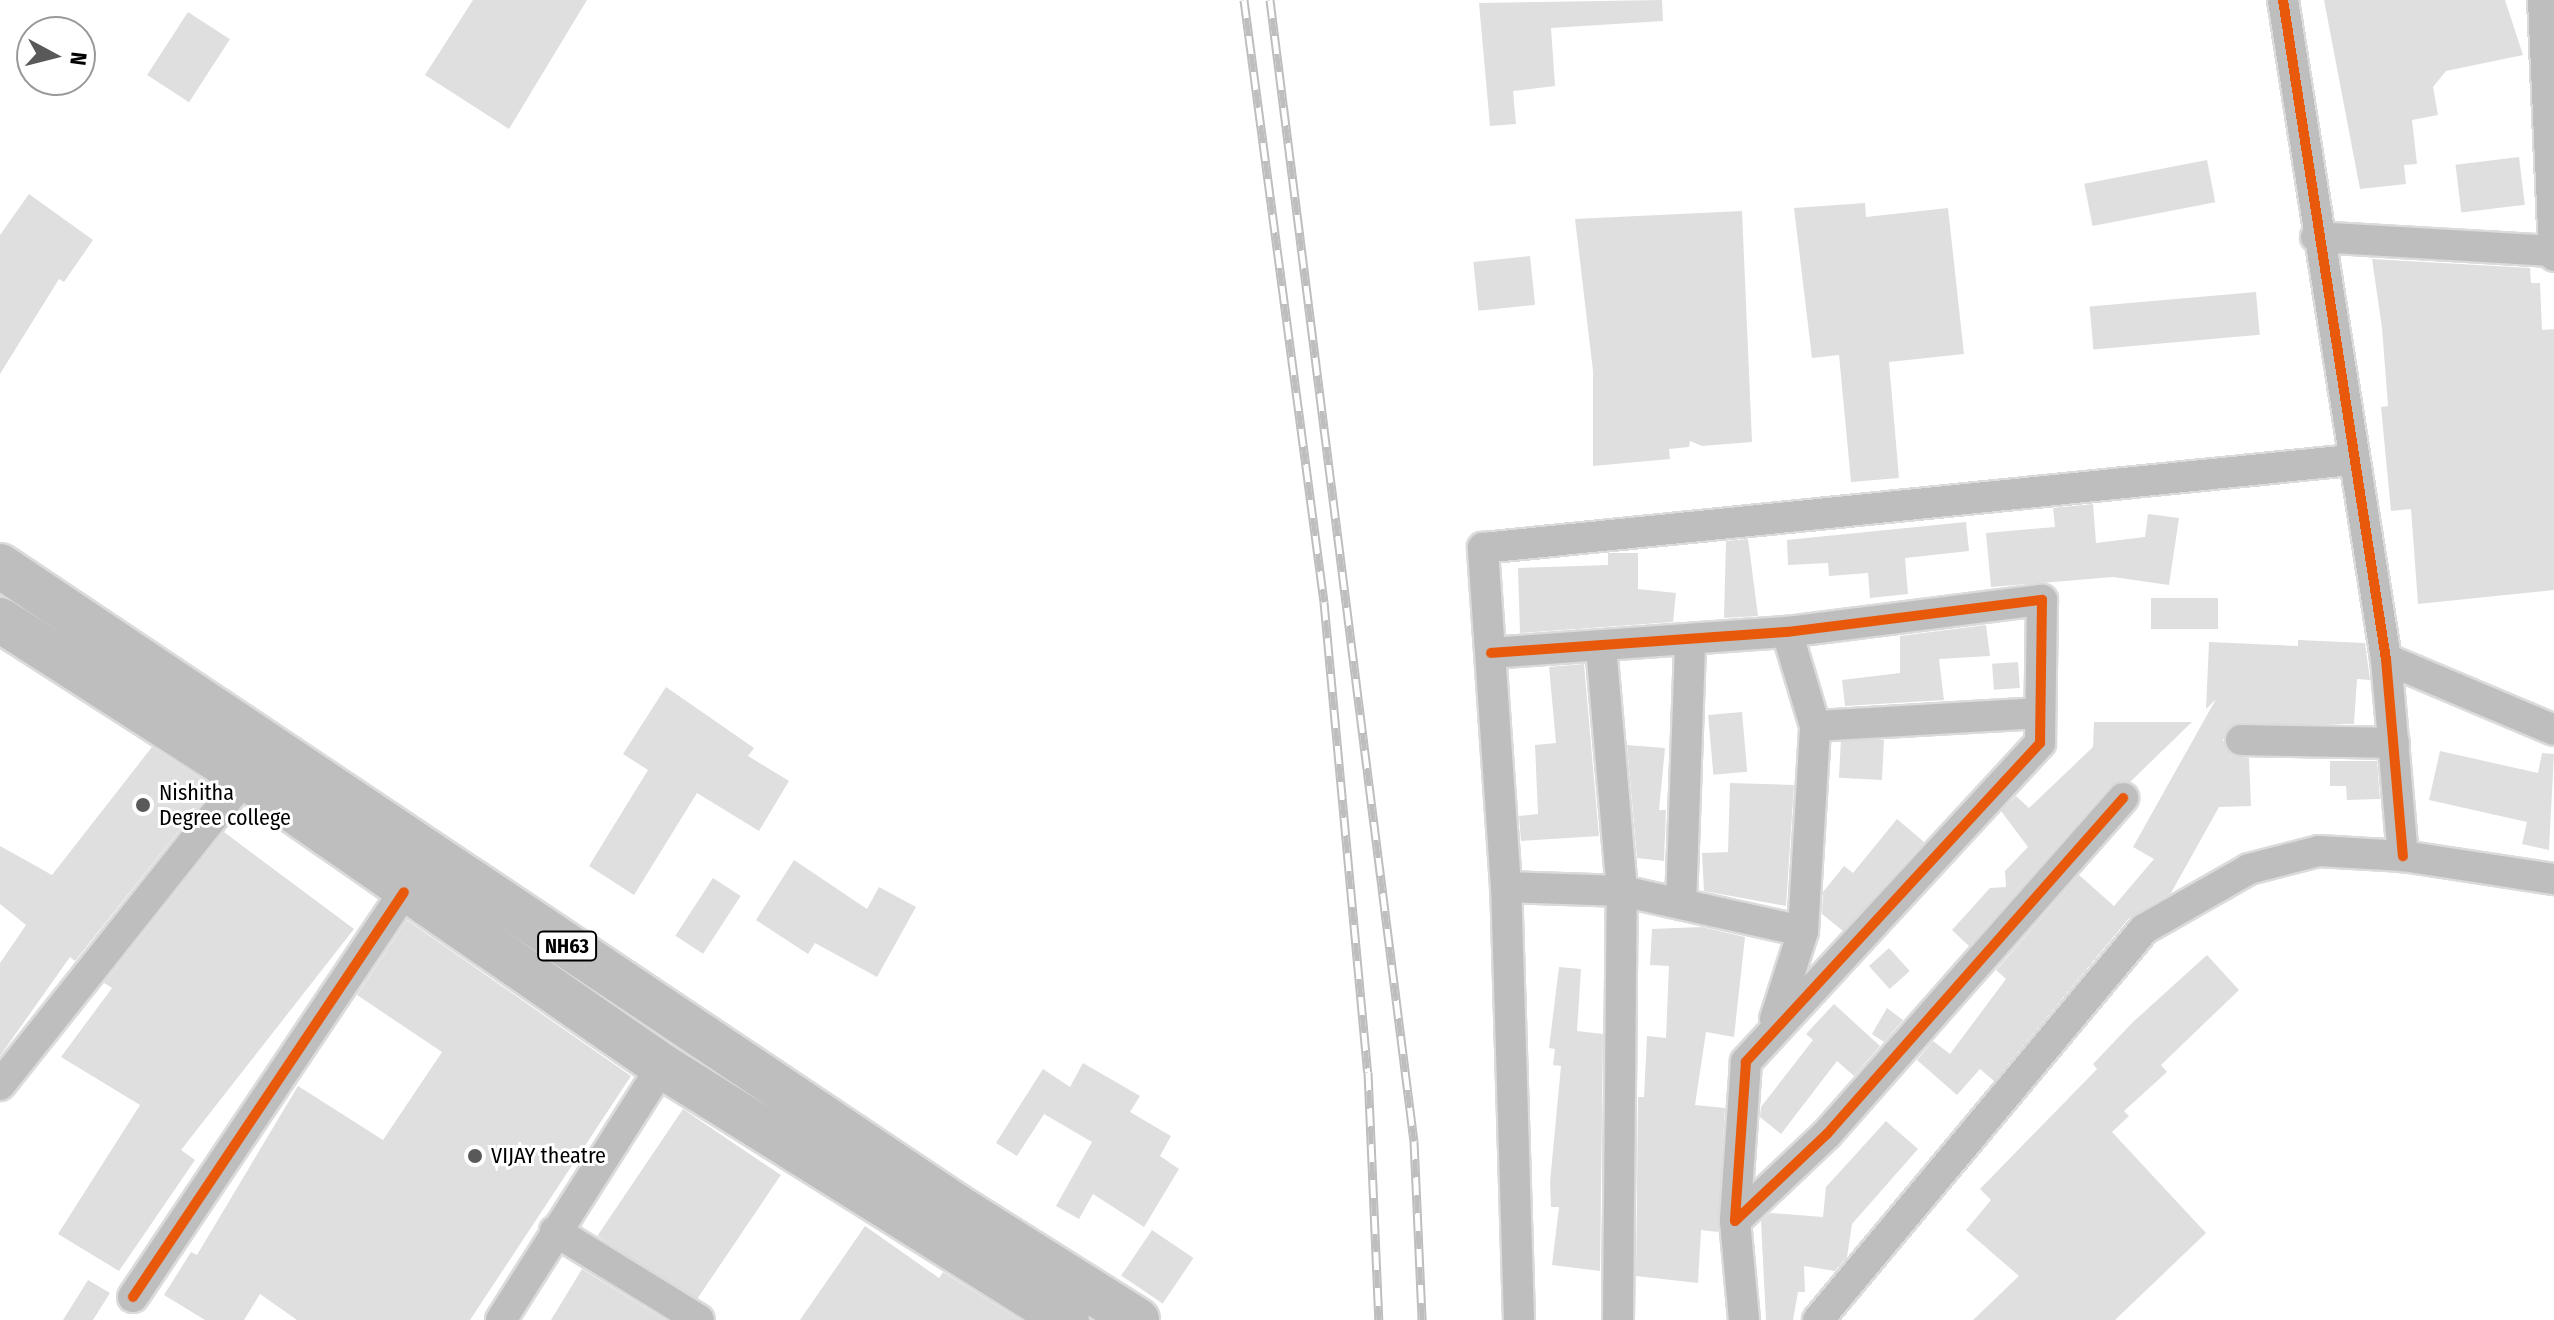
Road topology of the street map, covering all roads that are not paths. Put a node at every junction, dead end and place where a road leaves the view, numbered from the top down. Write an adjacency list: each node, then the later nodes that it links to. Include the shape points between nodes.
1 (2283, 0): 3 (street)
2 (2548, 9): 4 (street)
3 (2316, 237): 4 (street); 5 (street)
4 (2554, 253)
5 (2351, 460): 11 (street, via 1483,548); 12 (street)
6 (0, 566): 36 (highway, NH63, via 956,1206)
7 (0, 620): 18 (highway, NH63)
8 (1787, 632): 9 (street); 13 (street, via 2042,600); 14 (street)
9 (1690, 641): 10 (street); 25 (street)
10 (1601, 647): 11 (street); 23 (street)
11 (1491, 653): 22 (street)
12 (2386, 659): 15 (street); 17 (street)
13 (2039, 713): 14 (street); 27 (street, via 2040,743)
14 (1815, 726): 26 (street)
15 (2554, 730)
16 (2241, 740): 17 (street)
17 (2394, 743): 20 (street)
18 (245, 777): 24 (highway, NH63); 29 (street)
19 (2123, 798): 30 (street, via 1827,1134)
20 (2403, 856): 21 (street); 40 (street, via 2319,851 2249,869 2144,929)
21 (2554, 879)
22 (1506, 887): 23 (street); 37 (street)
23 (1622, 891): 25 (street); 38 (street)
24 (404, 892): 28 (highway, NH63); 32 (street)
25 (1681, 904): 26 (street)
26 (1803, 931): 27 (street)
27 (1772, 1028): 30 (street, via 1746,1062)
28 (662, 1066): 31 (street); 35 (highway, NH63)
29 (0, 1085)
30 (1735, 1221): 39 (street)
31 (555, 1231): 33 (street); 34 (street)
32 (133, 1297)
33 (501, 1320)
34 (699, 1320)
35 (1067, 1320)
36 (1137, 1320)
37 (1519, 1320)
38 (1618, 1320)
39 (1744, 1320)
40 (1818, 1320)

